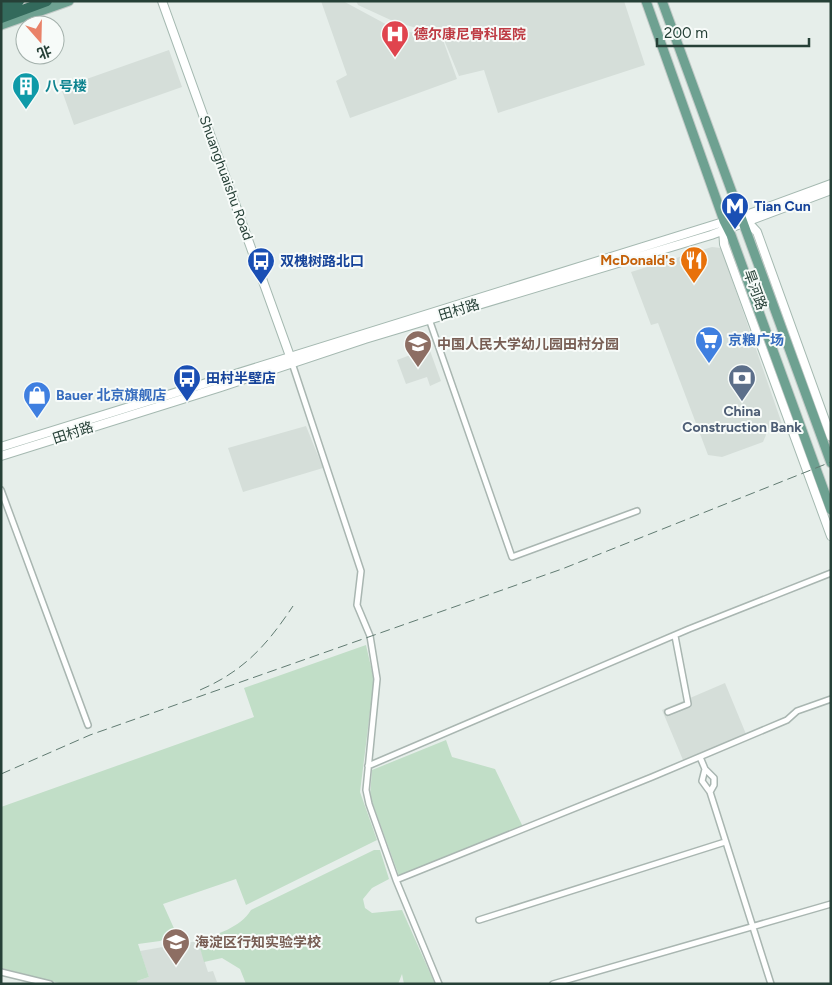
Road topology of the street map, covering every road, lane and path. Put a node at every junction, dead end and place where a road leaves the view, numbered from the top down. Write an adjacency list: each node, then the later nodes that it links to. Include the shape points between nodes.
1 (19, 1): 7 (highway)
2 (47, 1): 8 (highway)
3 (69, 1): 9 (main road)
4 (162, 1): 19 (main road, Shuanghuaishu Road)
5 (646, 1): 13 (main road, 旱河路)
6 (662, 1): 12 (main road, 旱河路)
7 (1, 8)
8 (1, 18)
9 (1, 25)
10 (831, 184): 12 (main road, 田村路)
11 (831, 190): 12 (main road, 田村路)
12 (743, 220): 13 (main road, 田村路); 15 (main road, 旱河路); 17 (main road, 旱河路, via 756,232)
13 (725, 227): 14 (main road, 旱河路); 16 (main road, 田村路); 18 (main road, 旱河路, via 724,244); 19 (main road, 田村路)
14 (755, 303): 18 (main road); 25 (main road, 旱河路)
15 (772, 303): 17 (main road); 23 (main road, 旱河路)
16 (429, 320): 19 (main road, 田村路); 26 (street, via 512,557)
17 (794, 337): 20 (main road, 旱河路)
18 (760, 344): 27 (main road, 旱河路)
19 (291, 359): 21 (main road, 田村路); 22 (main road, 田村路); 34 (street, via 361,571 357,605 370,636 377,680)
20 (831, 437)
21 (1, 447)
22 (1, 456)
23 (831, 463)
24 (1, 490): 32 (street)
25 (831, 510)
26 (637, 511)
27 (831, 536)
28 (831, 573): 29 (street)
29 (675, 636): 31 (street, via 688,704); 34 (street)
30 (831, 699): 33 (street, via 797,711 787,720)
31 (668, 712)
32 (88, 726)
33 (700, 757): 35 (street); 38 (street)
34 (368, 766): 38 (street, via 366,790 369,804)
35 (705, 769): 36 (street, via 702,781); 36 (street, via 714,778)
36 (710, 792): 37 (street)
37 (725, 842): 40 (street); 41 (street)
38 (396, 880): 44 (street)
39 (831, 904): 41 (street)
40 (479, 920)
41 (753, 926): 45 (street); 46 (street)
42 (1, 972): 43 (street)
43 (50, 984)
44 (439, 984)
45 (553, 984)
46 (771, 984)

